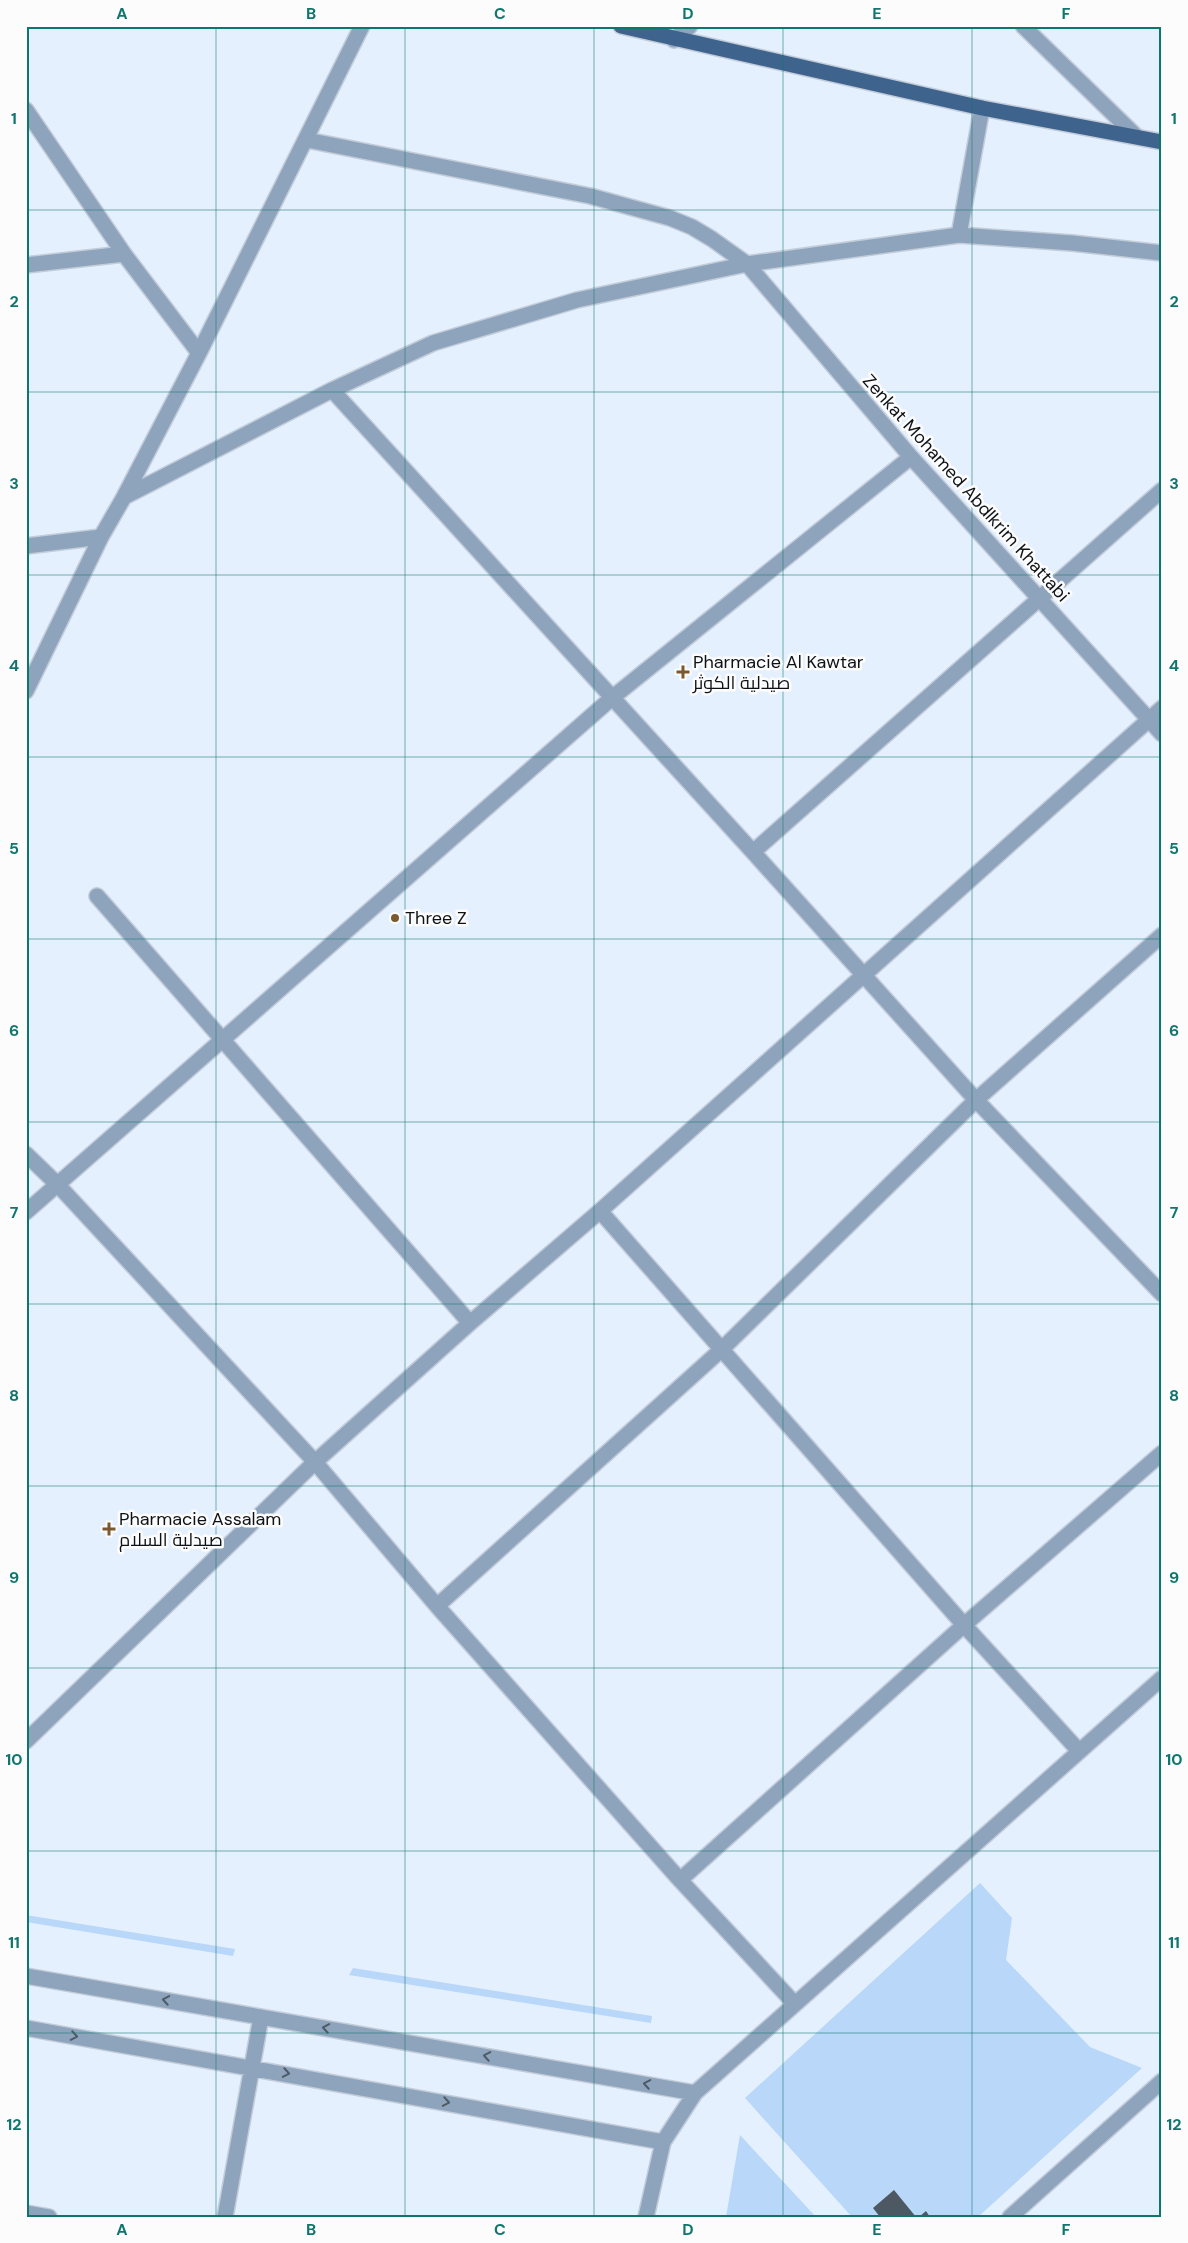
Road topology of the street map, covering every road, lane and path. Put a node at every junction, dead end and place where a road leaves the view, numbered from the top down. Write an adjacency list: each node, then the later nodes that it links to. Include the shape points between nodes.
1 (362, 26): 9 (street)
2 (690, 26): 5 (street)
3 (1023, 26): 8 (street)
4 (627, 27): 5 (main road)
5 (674, 40): 6 (main road)
6 (982, 108): 8 (main road); 11 (street)
7 (26, 110): 13 (street)
8 (1136, 136): 10 (main road)
9 (307, 140): 14 (street, Zenkat Mohamed Abdlkrim Khattabi, via 637,208 692,227); 16 (street)
10 (1162, 142)
11 (959, 235): 12 (street); 14 (street)
12 (1162, 253)
13 (124, 254): 15 (street); 16 (street)
14 (747, 264): 17 (street, via 577,300 433,342); 18 (street, Zenkat Mohamed Abdlkrim Khattabi)
15 (26, 265)
16 (199, 353): 20 (street)
17 (332, 390): 20 (street); 25 (street)
18 (911, 458): 23 (street, Zenkat Mohamed Abdlkrim Khattabi); 25 (street)
19 (1162, 490): 23 (street)
20 (124, 497): 21 (street)
21 (101, 537): 22 (street); 24 (street)
22 (26, 546)
23 (1040, 598): 27 (street, Zenkat Mohamed Abdlkrim Khattabi); 29 (street)
24 (26, 691)
25 (613, 698): 29 (street); 33 (street)
26 (1162, 708): 27 (street)
27 (1148, 720): 28 (street, Zenkat Mohamed Abdlkrim Khattabi); 32 (street)
28 (1162, 734)
29 (753, 852): 32 (street)
30 (97, 896): 33 (street)
31 (1162, 935): 34 (street)
32 (862, 976): 34 (street); 37 (street)
33 (222, 1040): 36 (street); 40 (street)
34 (976, 1100): 39 (street); 41 (street)
35 (26, 1154): 36 (street)
36 (57, 1184): 38 (street); 43 (street)
37 (600, 1211): 40 (street); 41 (street)
38 (26, 1212)
39 (1162, 1294)
40 (470, 1323): 43 (street)
41 (721, 1350): 44 (street); 45 (street)
42 (1162, 1453): 45 (street)
43 (315, 1462): 44 (street); 47 (street)
44 (438, 1606): 49 (street)
45 (964, 1625): 48 (street); 49 (street)
46 (1162, 1678): 48 (street)
47 (26, 1741)
48 (1079, 1751): 51 (street)
49 (680, 1880): 51 (street)
50 (26, 1976): 52 (street, one-way to 50)
51 (795, 2004): 56 (street)
52 (262, 2017): 54 (street); 56 (street, one-way to 52)
53 (26, 2028): 54 (street, one-way to 54)
54 (252, 2067): 57 (street, one-way to 57); 60 (street)
55 (1162, 2081): 62 (street)
56 (694, 2093): 57 (street)
57 (663, 2142): 61 (street)
58 (26, 2213): 59 (street)
59 (49, 2217)
60 (225, 2217)
61 (646, 2217)
62 (1010, 2217)

